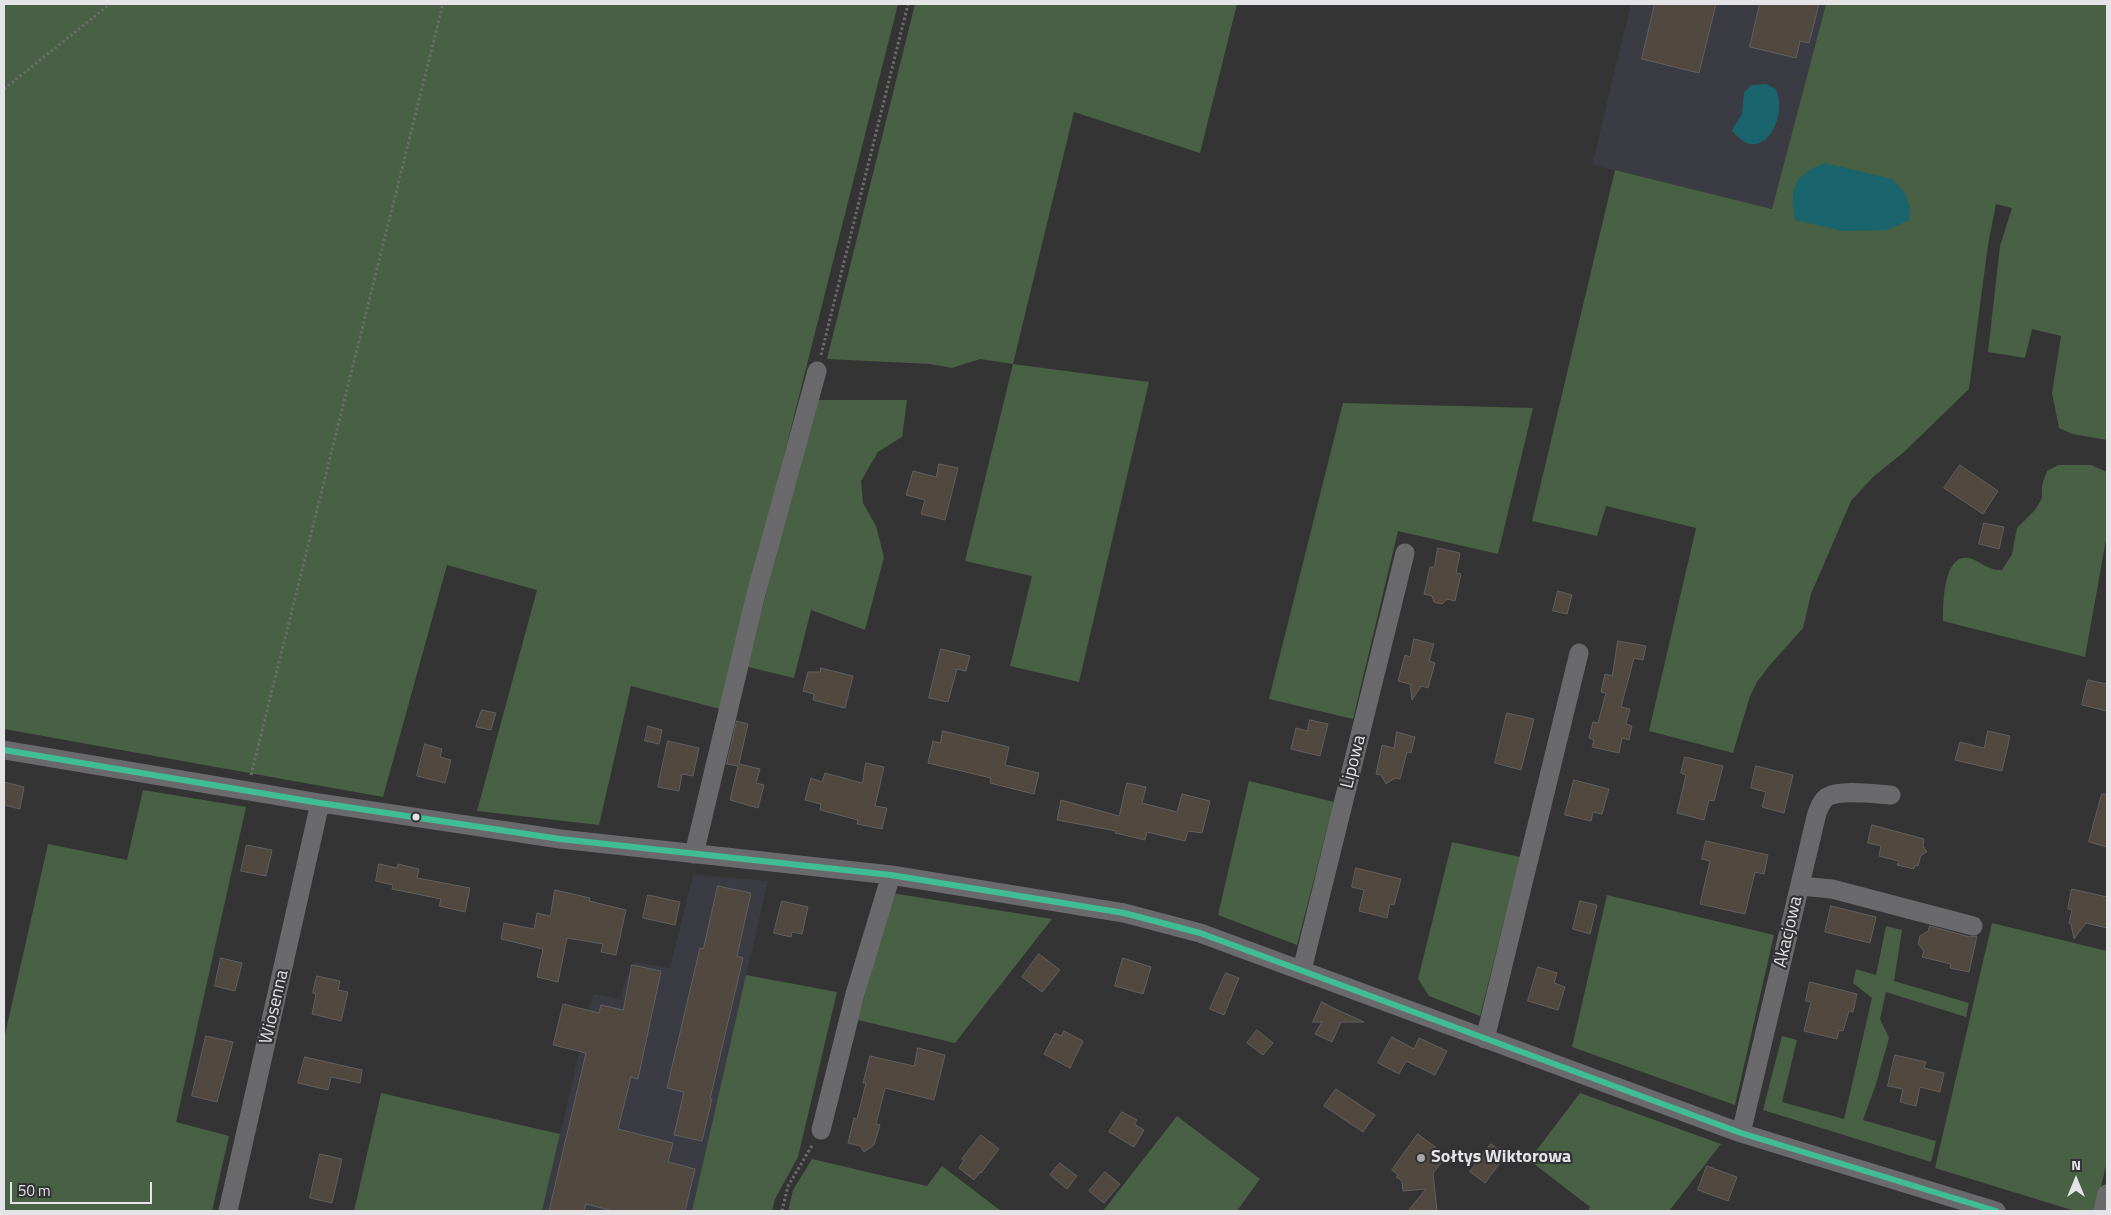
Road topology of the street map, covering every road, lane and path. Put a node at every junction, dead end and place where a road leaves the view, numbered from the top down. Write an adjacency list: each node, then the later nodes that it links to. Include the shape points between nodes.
1 (110, 4): 4 (path)
2 (443, 4): 9 (path)
3 (908, 4): 5 (path)
4 (4, 89)
5 (817, 371): 12 (street, via 756,594)
6 (1405, 553): 16 (street, Lipowa)
7 (1580, 653): 17 (street)
8 (4, 750): 9 (street)
9 (248, 790): 11 (street)
10 (1891, 795): 14 (street, Akacjowa, via 1836,793 1828,796 1822,802)
11 (320, 803): 12 (street, via 560,839); 21 (street, Wiosenna)
12 (694, 854): 13 (street)
13 (891, 874): 16 (street, via 1160,922); 18 (street, via 855,994)
14 (1800, 886): 15 (street, via 1832,889); 19 (street, Akacjowa)
15 (1973, 926)
16 (1302, 970): 17 (street)
17 (1485, 1039): 19 (street)
18 (821, 1130): 22 (path, via 788,1186)
19 (1741, 1133): 23 (street)
20 (2107, 1194): 24 (street)
21 (228, 1211)
22 (782, 1211)
23 (1996, 1211)
24 (2103, 1211)

